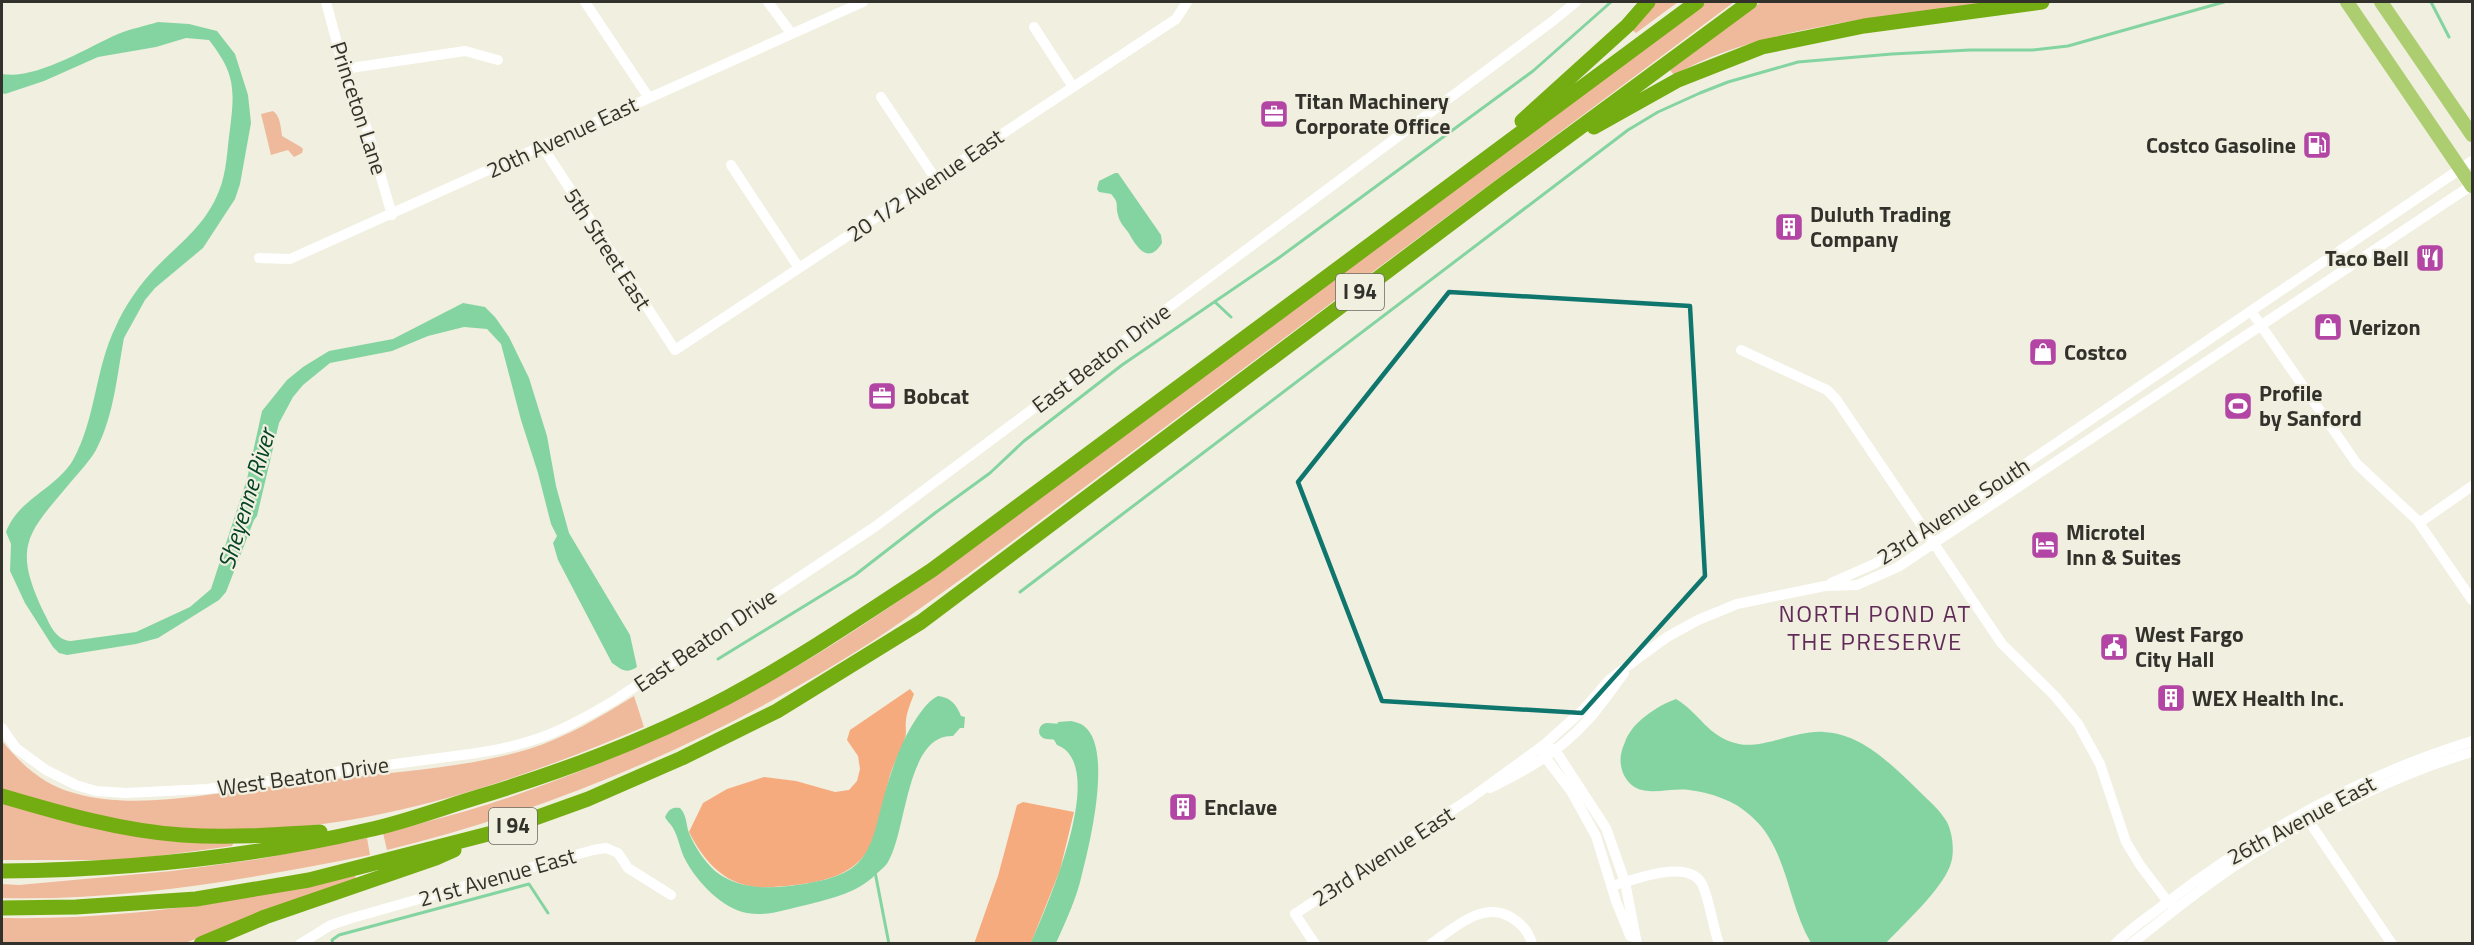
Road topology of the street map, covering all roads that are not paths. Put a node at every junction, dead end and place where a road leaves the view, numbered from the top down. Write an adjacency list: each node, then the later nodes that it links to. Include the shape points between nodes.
1 (326, 2): 16 (street, Princeton Lane)
2 (585, 2): 19 (street)
3 (768, 2): 14 (street)
4 (863, 2): 14 (street, 20th Avenue East)
5 (1187, 2): 17 (street, 20 1/2 Avenue East, via 1176,19)
6 (1575, 2): 41 (street, East Beaton Drive, via 876,525)
7 (1648, 2): 25 (highway, via 1628,26)
8 (1697, 2): 25 (highway, I 94)
9 (1750, 2): 27 (highway, I 94)
10 (2042, 2): 27 (highway, via 1864,26 1762,47 1655,92)
11 (2347, 2): 23 (main road)
12 (2381, 2): 20 (main road)
13 (1034, 27): 17 (street)
14 (790, 33): 19 (street, 20th Avenue East)
15 (498, 60): 16 (street, via 465,51)
16 (344, 69): 28 (street, Princeton Lane, via 368,132)
17 (1073, 87): 24 (street, 20 1/2 Avenue East)
18 (881, 97): 24 (street)
19 (649, 98): 21 (street, 20th Avenue East)
20 (2472, 135)
21 (542, 146): 28 (street, 20th Avenue East); 33 (street, 5th Street East)
22 (731, 165): 30 (street)
23 (2467, 165): 26 (main road); 31 (street, 23rd Avenue South)
24 (935, 178): 30 (street, 20 1/2 Avenue East)
25 (1455, 181): 50 (highway, I 94, via 932,570 807,653 727,698 559,772)
26 (2472, 185): 32 (street, 23rd Avenue South)
27 (1498, 188): 51 (highway, I 94, via 921,622 777,711 682,758 588,799)
28 (392, 215): 29 (street, 20th Avenue East, via 290,259)
29 (259, 258)
30 (799, 268): 33 (street, 20 1/2 Avenue East)
31 (2251, 311): 32 (street); 37 (street, 23rd Avenue South)
32 (2260, 325): 36 (street, via 2357,464); 38 (street, 23rd Avenue South)
33 (675, 350)
34 (1741, 350): 37 (street, via 1830,393)
35 (2472, 486): 36 (street)
36 (2419, 523): 40 (street)
37 (1926, 532): 38 (street); 39 (street, 23rd Avenue South, via 1874,564)
38 (1934, 545): 39 (street, 23rd Avenue South, via 1857,585); 56 (street, via 2002,644 2078,724 2100,764 2126,842 2139,865)
39 (1826, 586): 44 (street, 23rd Avenue East, via 1737,604 1667,637 1602,687)
40 (2472, 600)
41 (615, 700): 42 (street, West Beaton Drive, via 577,723 514,747 207,789 126,794 96,791 46,770 16,748)
42 (2, 728)
43 (2472, 741): 49 (street, 26th Avenue East, via 2400,768)
44 (1550, 747): 46 (street, 23rd Avenue East); 48 (street, 23rd Avenue East); 53 (street, via 1606,828)
45 (2472, 752): 49 (street, 26th Avenue East)
46 (1545, 757): 48 (street, 23rd Avenue East); 54 (street, via 1596,836)
47 (2, 796): 50 (highway, via 111,825 180,835 228,837)
48 (1471, 798): 61 (street, 23rd Avenue East, via 1295,914)
49 (2307, 818): 56 (street, 26th Avenue East, via 2249,844); 68 (street)
50 (371, 830): 52 (highway, I 94, via 196,860 86,870)
51 (482, 836): 57 (highway, I 94, via 309,880 228,894 76,907); 59 (highway, via 436,858 265,917)
52 (2, 871)
53 (1625, 882): 54 (street); 64 (street); 65 (street, via 1679,870 1693,874 1703,887)
54 (1611, 885): 64 (street)
55 (671, 895): 58 (street, 21st Avenue East, via 628,868 618,853 606,848 352,918 331,925)
56 (2172, 905): 66 (street, 26th Avenue East); 67 (street, 26th Avenue East)
57 (2, 908)
58 (314, 940): 60 (street)
59 (201, 944)
60 (300, 944)
61 (1315, 944)
62 (1431, 944): 63 (street, via 1473,916 1496,912 1521,924)
63 (1532, 944)
64 (1635, 944)
65 (1719, 944)
66 (2115, 944)
67 (2131, 944)
68 (2392, 944)

